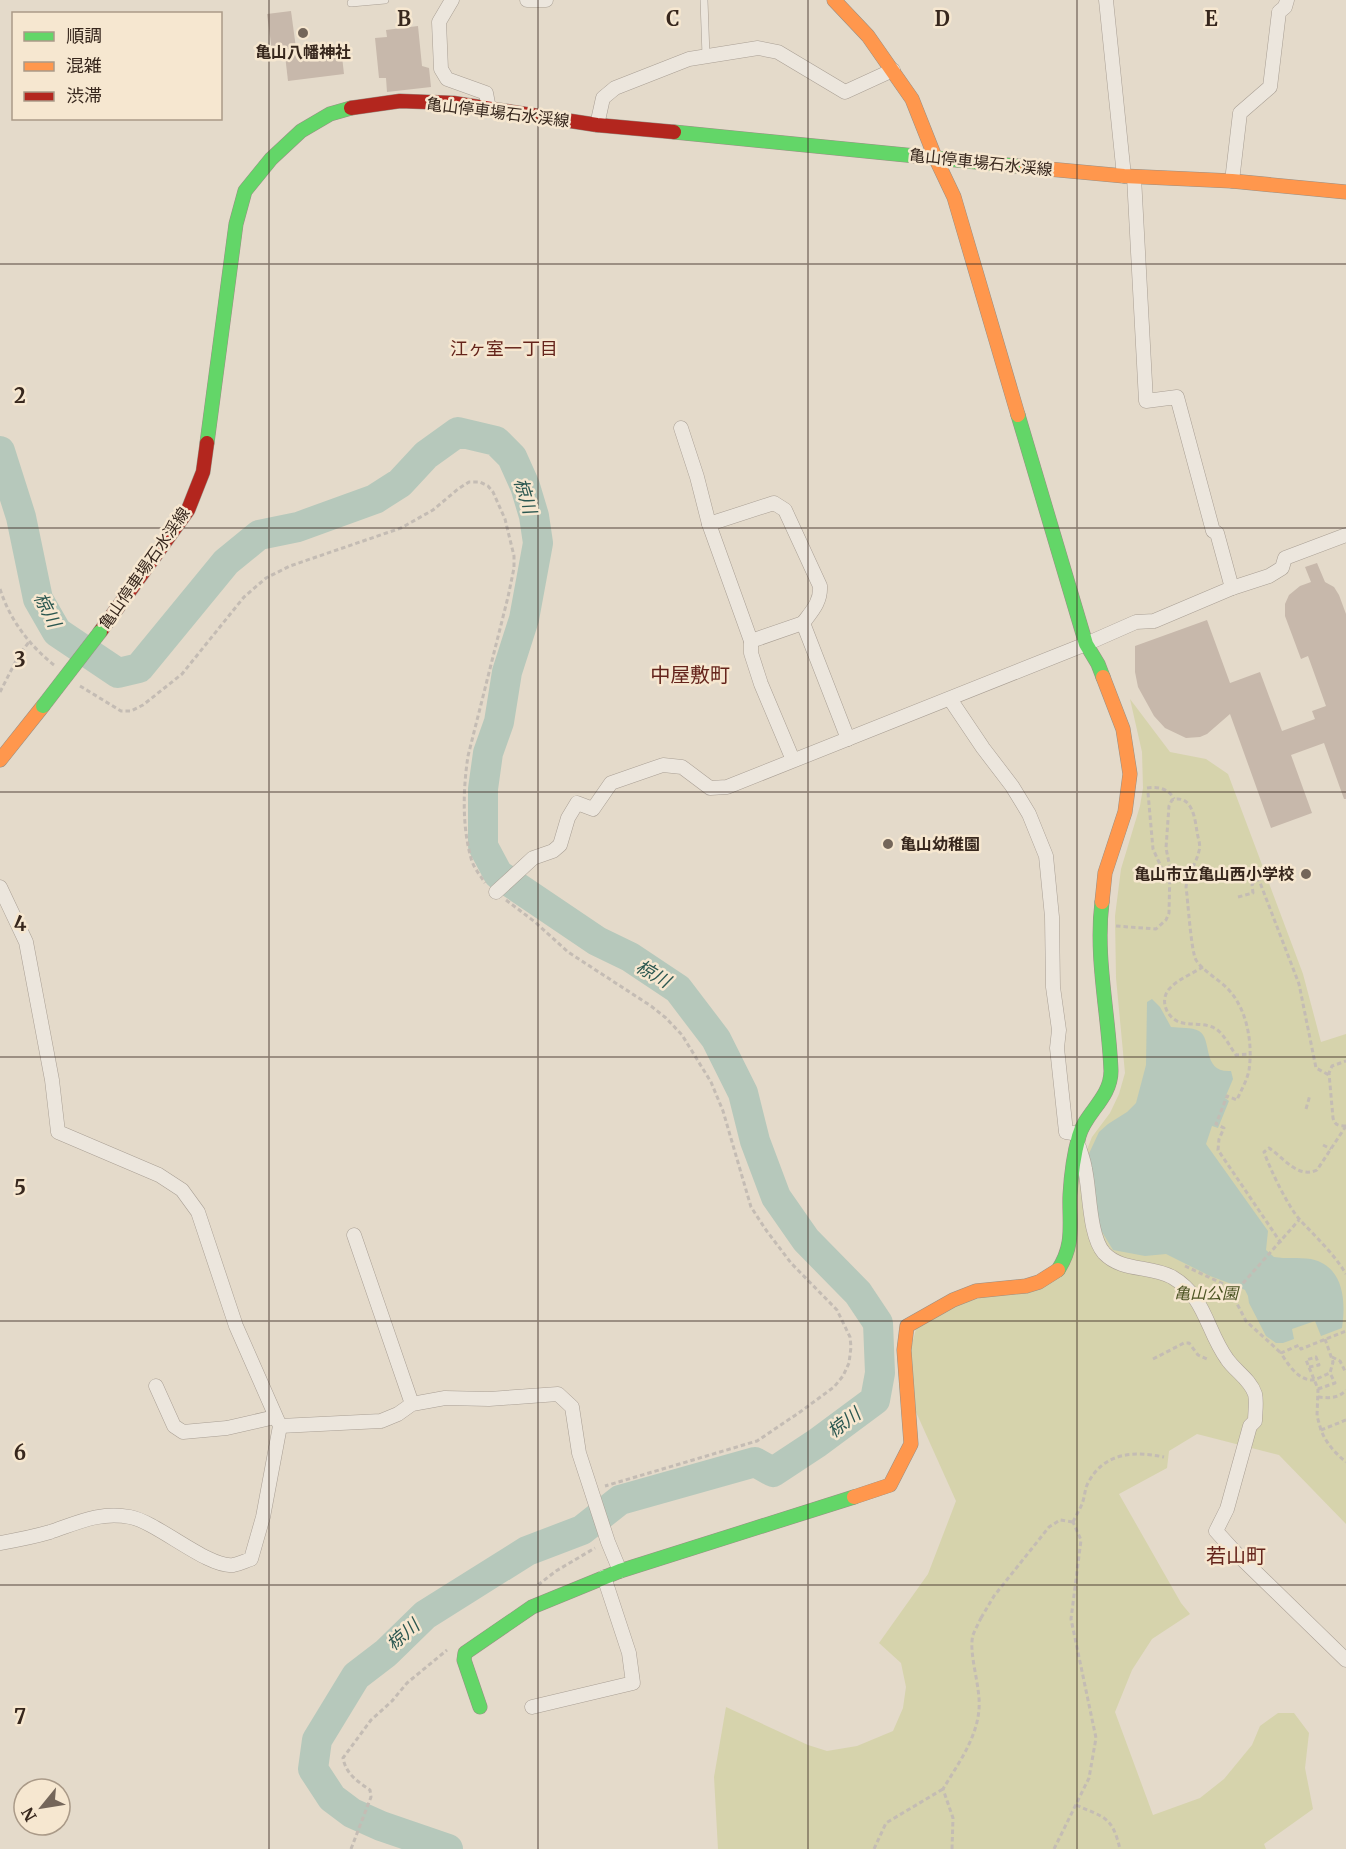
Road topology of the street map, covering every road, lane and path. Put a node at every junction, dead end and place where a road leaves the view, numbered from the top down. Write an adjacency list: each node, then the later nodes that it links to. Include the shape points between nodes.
1 (385, 0): 9 (lane)
2 (452, 0): 12 (street, via 439,22 441,69 447,79 486,93)
3 (527, 0): 4 (street)
4 (546, 0)
5 (704, 0): 10 (lane)
6 (834, 0): 11 (street)
7 (1106, 0): 15 (street)
8 (1287, 0): 16 (street, via 1286,7 1279,12 1270,87 1240,113)
9 (351, 3)
10 (706, 56): 11 (street, via 758,48 778,52 845,93); 13 (street, via 615,88 603,98)
11 (893, 70): 14 (street, via 912,99)
12 (489, 109): 13 (street, 亀山停車場石水渓線); 32 (street, 亀山停車場石水渓線, bridge, via 453,103 400,102 330,114 301,131 245,191 232,247 203,472 188,510)
13 (597, 125): 14 (street, 亀山停車場石水渓線)
14 (935, 157): 15 (street, 亀山停車場石水渓線); 26 (street, via 954,197)
15 (1129, 176): 16 (street, 亀山停車場石水渓線); 21 (street, via 1146,401 1177,397)
16 (1232, 181): 17 (street, 亀山停車場石水渓線)
17 (1346, 192)
18 (681, 428): 19 (street)
19 (709, 524): 23 (street, via 774,502 785,510 820,586 816,606); 25 (street)
20 (1346, 535): 21 (street, via 1285,558 1282,568 1269,576)
21 (1232, 588): 26 (street)
22 (0, 590): 24 (path, via 6,607)
23 (803, 623): 25 (street); 31 (street)
24 (29, 641): 27 (path); 29 (path)
25 (751, 641): 33 (street, via 761,684)
26 (1086, 644): 30 (street); 49 (street, via 1098,664 1123,729 1130,793 1105,873 1101,908 1111,1074 1107,1091)
27 (56, 667)
28 (73, 680): 39 (path, via 121,711 143,705 182,674 244,597 266,578 401,528 433,510 469,482 480,482 493,492 508,526 514,556 464,782 471,860 486,884)
29 (0, 692)
30 (950, 699): 31 (street); 49 (street, via 1012,786 1029,814 1046,856 1066,1132)
31 (848, 739): 33 (street)
32 (0, 760)
33 (793, 760): 39 (street, via 727,787 710,788 682,767 663,765 611,783 593,809 577,803 560,845 533,858)
34 (1143, 782): 35 (path)
35 (1147, 789): 36 (path, via 1162,789); 37 (path, via 1153,849)
36 (1174, 799): 37 (path, via 1169,806 1166,848); 42 (path, via 1187,802 1195,815 1200,848 1186,887 1193,950)
37 (1169, 883): 41 (path, via 1169,913 1156,929)
38 (0, 887): 74 (street, via 27,942 58,1132 159,1175 182,1190 198,1212 236,1326)
39 (496, 891): 78 (path, via 568,952 658,1012 682,1035 711,1082 723,1111 751,1207 791,1263 837,1310 850,1337 849,1363 834,1387 757,1441)
40 (1238, 897): 45 (path, via 1253,893 1252,885 1259,880 1299,984 1316,1068)
41 (1109, 925)
42 (1203, 967): 43 (path, via 1229,989 1244,1015); 43 (path, via 1170,987 1165,1009 1180,1022 1209,1025 1218,1030 1236,1055)
43 (1249, 1054): 54 (path, via 1246,1081 1237,1100 1227,1096 1216,1124 1224,1128 1218,1150)
44 (1346, 1061): 45 (path, via 1332,1066)
45 (1329, 1075): 48 (path, via 1334,1123)
46 (1310, 1095): 47 (path)
47 (1306, 1109)
48 (1346, 1126): 51 (path)
49 (1079, 1139): 56 (street, via 1095,1232 1103,1251 1117,1263 1172,1277); 81 (street, via 1070,1194 1071,1237 1058,1269 1026,1286 976,1291 907,1326 904,1350 911,1444 890,1485)
50 (1323, 1145): 51 (path)
51 (1331, 1149): 52 (path, via 1317,1170 1307,1172 1301,1172 1269,1149 1264,1152)
52 (1299, 1220): 54 (path); 55 (path, via 1331,1252)
53 (354, 1235): 72 (street)
54 (1279, 1245): 57 (path)
55 (1346, 1274)
56 (1190, 1291): 57 (path, via 1233,1300); 61 (street, via 1204,1310)
57 (1234, 1297): 60 (path, via 1246,1321)
58 (1346, 1331): 59 (path)
59 (1325, 1340): 60 (path); 62 (path)
60 (1281, 1353): 67 (path, via 1290,1368)
61 (1224, 1354): 63 (path, via 1212,1361 1184,1343); 83 (street, via 1255,1394 1255,1421 1250,1426 1227,1509 1216,1531)
62 (1331, 1356): 65 (path); 66 (path, via 1340,1361)
63 (1153, 1359)
64 (1309, 1367): 67 (path)
65 (1330, 1372): 67 (path); 69 (path, via 1335,1383)
66 (1346, 1373)
67 (1314, 1379): 69 (path)
68 (156, 1386): 74 (street, via 174,1426 183,1432)
69 (1318, 1389): 71 (path)
70 (1346, 1390): 71 (path, via 1334,1398)
71 (1318, 1397): 75 (path)
72 (412, 1404): 74 (street, via 381,1421); 78 (street, via 445,1398 558,1394 573,1407 579,1453)
73 (1346, 1420): 75 (path)
74 (278, 1422): 80 (street, via 263,1517 251,1559 232,1565 216,1562 134,1517 116,1514 95,1516 50,1532)
75 (1321, 1430): 77 (path, via 1332,1449)
76 (1164, 1457): 79 (path, via 1144,1453 1107,1461 1086,1485)
77 (1346, 1462)
78 (590, 1490): 81 (street)
79 (1073, 1522): 86 (path, via 1060,1520 1049,1527 994,1596 972,1637 979,1689 976,1729); 88 (path, via 1081,1540 1071,1619 1096,1738 1089,1778)
80 (0, 1543)
81 (620, 1571): 82 (street)
82 (604, 1577): 84 (street, via 532,1607 465,1653); 85 (street, via 628,1653 633,1683)
83 (1346, 1660)
84 (480, 1707)
85 (532, 1707)
86 (943, 1789): 90 (path, via 886,1823); 91 (path, via 953,1818)
87 (371, 1797): 89 (path)
88 (1076, 1805): 92 (path); 93 (path, via 1109,1820)
89 (351, 1849)
90 (874, 1849)
91 (952, 1849)
92 (1054, 1849)
93 (1120, 1849)

